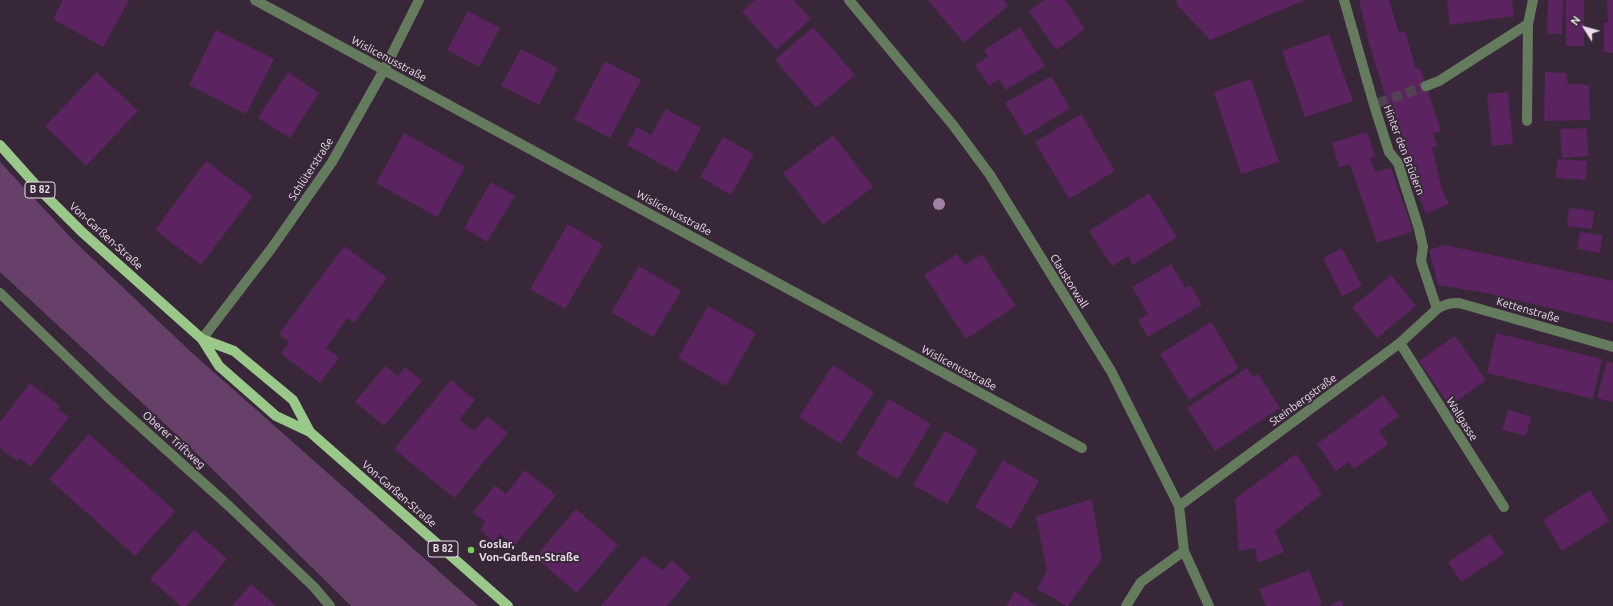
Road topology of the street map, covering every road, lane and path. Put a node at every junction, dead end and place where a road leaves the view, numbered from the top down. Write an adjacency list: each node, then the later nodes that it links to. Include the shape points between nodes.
1 (255, 0): 7 (street, Wislicenusstraße)
2 (419, 0): 7 (street, Schlüterstraße)
3 (849, 0): 18 (street, Claustorwall, via 953,125 990,175 1111,371)
4 (1344, 0): 12 (street, Hinter den Brüdern, via 1389,152 1398,163 1419,229 1423,247 1421,261)
5 (1533, 0): 6 (street)
6 (1528, 24): 8 (street, via 1439,81); 9 (street)
7 (384, 70): 13 (street, Schlüterstraße, via 332,162 271,250); 17 (street, Wislicenusstraße)
8 (1426, 86)
9 (1527, 121)
10 (0, 145): 13 (main road, Von-Garßen-Straße / B 82, via 82,232)
11 (0, 293): 21 (street, Oberer Triftweg, via 111,400 230,506 314,587)
12 (1437, 309): 14 (street, Steinbergstraße); 15 (street, Kettenstraße, via 1450,303 1459,303)
13 (202, 339): 16 (main road, Von-Garßen-Straße / B 82, via 219,366 276,416); 16 (main road, Von-Garßen-Straße / B 82, via 234,350 293,400)
14 (1400, 343): 18 (street, Steinbergstraße); 19 (street, Wallgasse)
15 (1613, 347)
16 (310, 432): 22 (main road, Von-Garßen-Straße / B 82)
17 (1082, 448)
18 (1179, 506): 20 (street, Claustorwall)
19 (1504, 507)
20 (1184, 551): 23 (street, via 1141,582); 24 (street, Claustorwall)
21 (330, 606)
22 (508, 606)
23 (1126, 606)
24 (1209, 606)

